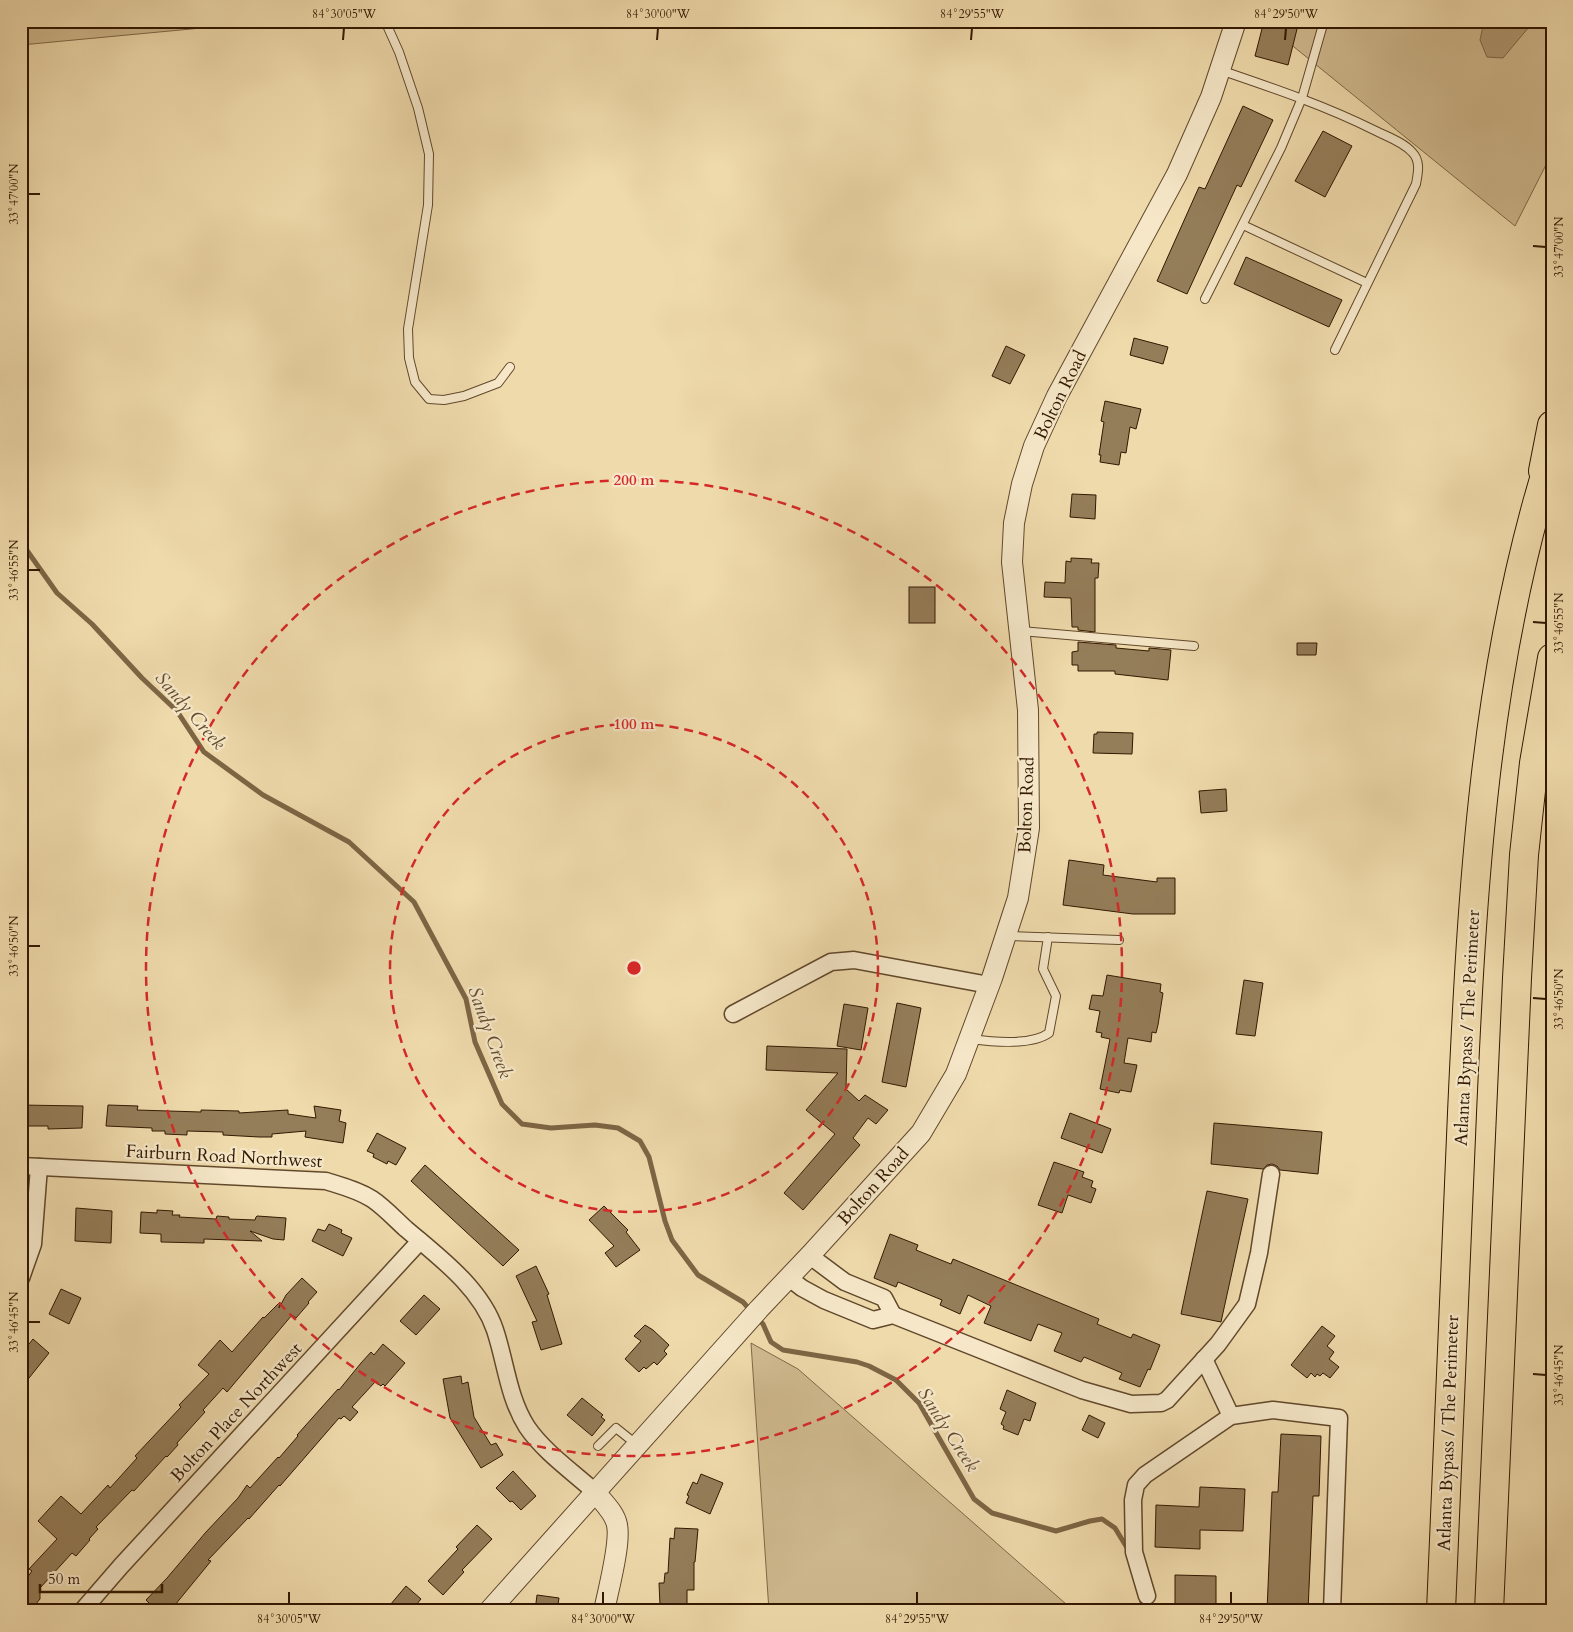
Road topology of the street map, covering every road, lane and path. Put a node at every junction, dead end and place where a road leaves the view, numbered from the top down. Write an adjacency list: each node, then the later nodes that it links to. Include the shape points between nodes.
1 (385, 21): 10 (lane, via 418,108 429,154 428,205 408,329 409,358 415,382 429,399 444,400 498,383)
2 (1236, 21): 4 (street, Bolton Road)
3 (1324, 21): 5 (lane)
4 (1220, 70): 5 (lane); 14 (street, Bolton Road, via 1177,174 1057,396 1034,446 1014,523 1012,562)
5 (1302, 98): 6 (lane, via 1282,148); 7 (lane, via 1401,143 1413,153 1419,167 1416,184)
6 (1243, 225): 7 (lane); 8 (lane)
7 (1367, 283): 9 (lane)
8 (1205, 299)
9 (1335, 350)
10 (510, 367)
11 (1552, 425): 13 (highway)
12 (1552, 453): 13 (highway, Atlanta Bypass / The Perimeter)
13 (1538, 494): 43 (highway, Atlanta Bypass / The Perimeter, via 1508,627 1480,820 1467,1001)
14 (1020, 631): 15 (lane); 17 (street, Bolton Road, via 1028,710 1029,828 1018,898)
15 (1194, 646)
16 (1552, 658): 44 (highway, via 1534,764 1524,855)
17 (1006, 936): 18 (lane); 20 (street, Bolton Road)
18 (1048, 937): 19 (lane); 22 (lane, via 1043,969 1056,996 1049,1034 1029,1041)
19 (1119, 940)
20 (989, 985): 21 (street, via 854,960 839,961 831,962); 22 (street, Bolton Road)
21 (733, 1014)
22 (969, 1039): 27 (street, Bolton Road, via 956,1074 921,1133)
23 (21, 1166): 24 (street, Fairburn Road Northwest)
24 (38, 1167): 26 (street, Fairburn Road Northwest, via 326,1181 372,1199); 28 (street, via 33,1244)
25 (1271, 1174): 33 (street, via 1259,1253 1246,1304)
26 (420, 1241): 37 (street, Fairburn Road Northwest, via 467,1284 485,1308 495,1330 511,1395 527,1427); 39 (street, Bolton Place Northwest)
27 (810, 1256): 29 (street, Bolton Road); 30 (street)
28 (21, 1278)
29 (789, 1278): 31 (street); 36 (street, Bolton Road)
30 (849, 1283): 31 (street); 32 (street, via 884,1298)
31 (838, 1306): 32 (street, via 873,1320)
32 (893, 1315): 33 (street, via 1082,1390 1131,1404 1167,1400)
33 (1204, 1360): 34 (street)
34 (1231, 1416): 38 (street, via 1144,1475 1136,1485 1133,1500 1134,1552); 42 (street, via 1273,1410 1339,1418)
35 (598, 1446): 36 (lane, via 616,1428)
36 (638, 1446): 37 (street, Bolton Road)
37 (596, 1492): 40 (street, Bolton Road); 41 (street, via 612,1513 618,1537)
38 (1147, 1596)
39 (82, 1611)
40 (488, 1611)
41 (604, 1611)
42 (1332, 1611)
43 (1441, 1611)
44 (1489, 1611)

